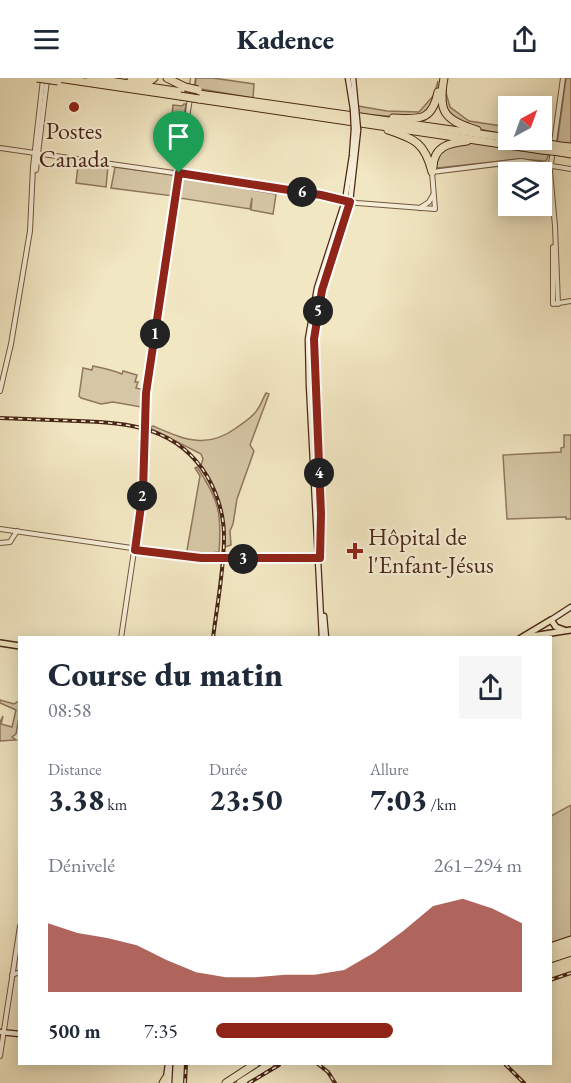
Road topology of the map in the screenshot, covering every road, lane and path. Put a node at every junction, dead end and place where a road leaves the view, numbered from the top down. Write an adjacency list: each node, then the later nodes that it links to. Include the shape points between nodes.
1 (37, 78): 11 (highway, bridge)
2 (46, 78): 25 (street)
3 (90, 78): 12 (highway)
4 (154, 78): 12 (highway)
5 (167, 78): 13 (highway)
6 (193, 78): 34 (street)
7 (348, 78): 15 (main road)
8 (352, 78): 15 (main road)
9 (442, 78): 16 (highway, via 435,106 428,115); 17 (highway, via 441,105 448,116 468,127)
10 (563, 78): 29 (street)
11 (58, 79): 13 (highway)
12 (100, 79): 13 (highway)
13 (182, 92): 14 (highway, bridge)
14 (199, 94): 16 (highway); 16 (highway)
15 (354, 109): 37 (main road, bridge, via 356,129)
16 (367, 120): 18 (highway); 19 (highway); 33 (highway, via 416,141 427,154)
17 (498, 134)
18 (498, 136)
19 (481, 140): 20 (highway); 33 (highway, via 444,146 433,159)
20 (498, 142)
21 (571, 147): 24 (highway)
22 (0, 148): 25 (street)
23 (552, 148): 24 (highway, bridge)
24 (560, 149): 26 (highway)
25 (36, 153): 34 (street); 40 (street, via 30,231)
26 (571, 154)
27 (506, 162): 28 (street)
28 (536, 162)
29 (550, 162)
30 (498, 163): 33 (street)
31 (552, 164): 32 (street)
32 (571, 169)
33 (432, 172): 35 (street)
34 (179, 173): 37 (street); 44 (street, via 146,393 143,491)
35 (434, 194): 38 (street); 38 (street, via 435,209)
36 (552, 199): 39 (street, via 556,304)
37 (348, 201): 38 (street); 45 (main road, via 317,288 309,335)
38 (419, 208)
39 (571, 301)
40 (0, 391)
41 (0, 529): 42 (street)
42 (17, 531): 43 (street, via 10,542); 44 (street)
43 (0, 543)
44 (135, 550): 45 (street, via 194,557); 49 (street)
45 (319, 558): 50 (main road)
46 (571, 607): 47 (main road)
47 (550, 620): 48 (main road, via 556,627); 51 (main road)
48 (568, 630): 52 (main road)
49 (121, 636)
50 (324, 636)
51 (524, 636)
52 (533, 636)
53 (0, 644): 54 (main road)
54 (18, 646)
55 (18, 938): 64 (street)
56 (571, 940): 57 (highway)
57 (552, 946)
58 (571, 946): 59 (highway)
59 (552, 952)
60 (571, 954): 61 (highway); 62 (highway)
61 (552, 959)
62 (552, 960)
63 (18, 973): 64 (street)
64 (12, 975): 65 (street)
65 (2, 1032): 66 (main road); 67 (street)
66 (18, 1034)
67 (0, 1056)
68 (169, 1065): 72 (main road)
69 (254, 1065): 73 (highway)
70 (263, 1065): 73 (highway)
71 (268, 1065): 74 (highway)
72 (166, 1082)
73 (229, 1082)
74 (240, 1083)

